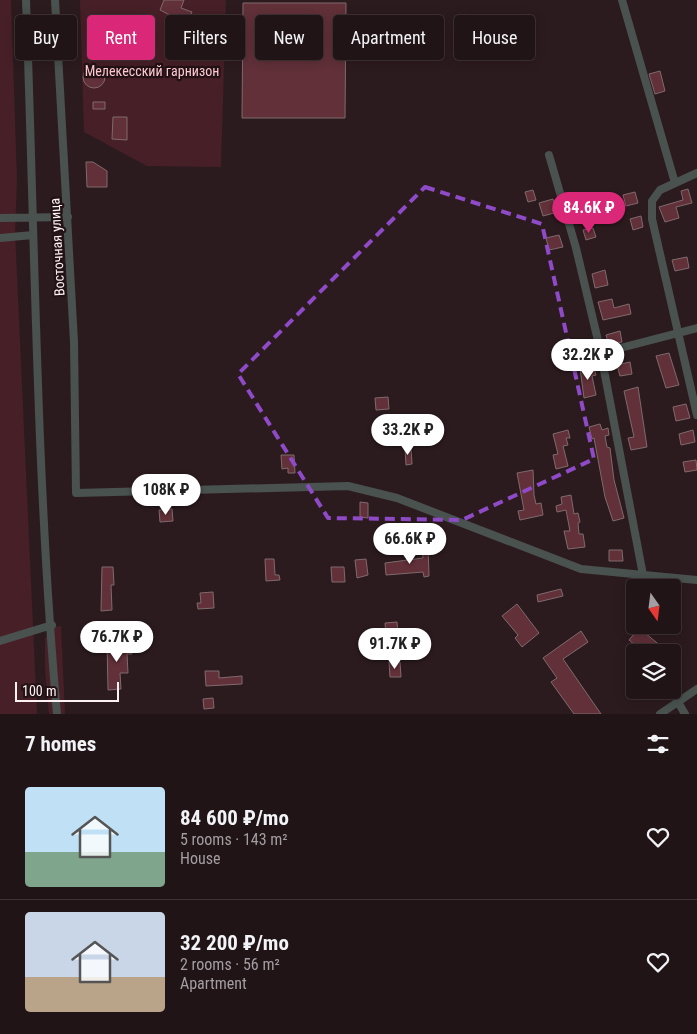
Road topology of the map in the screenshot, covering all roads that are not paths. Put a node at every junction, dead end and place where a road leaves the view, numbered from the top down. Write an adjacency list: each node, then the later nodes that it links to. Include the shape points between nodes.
1 (26, 0): 9 (street, via 33,163)
2 (55, 0): 7 (street, Восточная улица)
3 (622, 0): 6 (street)
4 (549, 154): 14 (street, via 576,248)
5 (697, 173): 6 (street)
6 (674, 183): 13 (street, via 660,190 652,201 652,219)
7 (68, 217): 9 (street); 16 (street, Восточная улица, via 76,493 348,486 397,498 581,569)
8 (0, 218): 9 (street)
9 (31, 218): 10 (street)
10 (33, 235): 11 (street); 18 (street, via 36,354)
11 (0, 238)
12 (697, 328): 13 (street)
13 (679, 333): 14 (street); 15 (street)
14 (600, 353): 16 (street)
15 (697, 415)
16 (643, 575): 17 (street)
17 (697, 580)
18 (52, 624): 19 (street); 22 (street)
19 (0, 641)
20 (697, 689): 21 (street)
21 (678, 702): 23 (street); 24 (street)
22 (57, 714)
23 (660, 714)
24 (685, 714)

